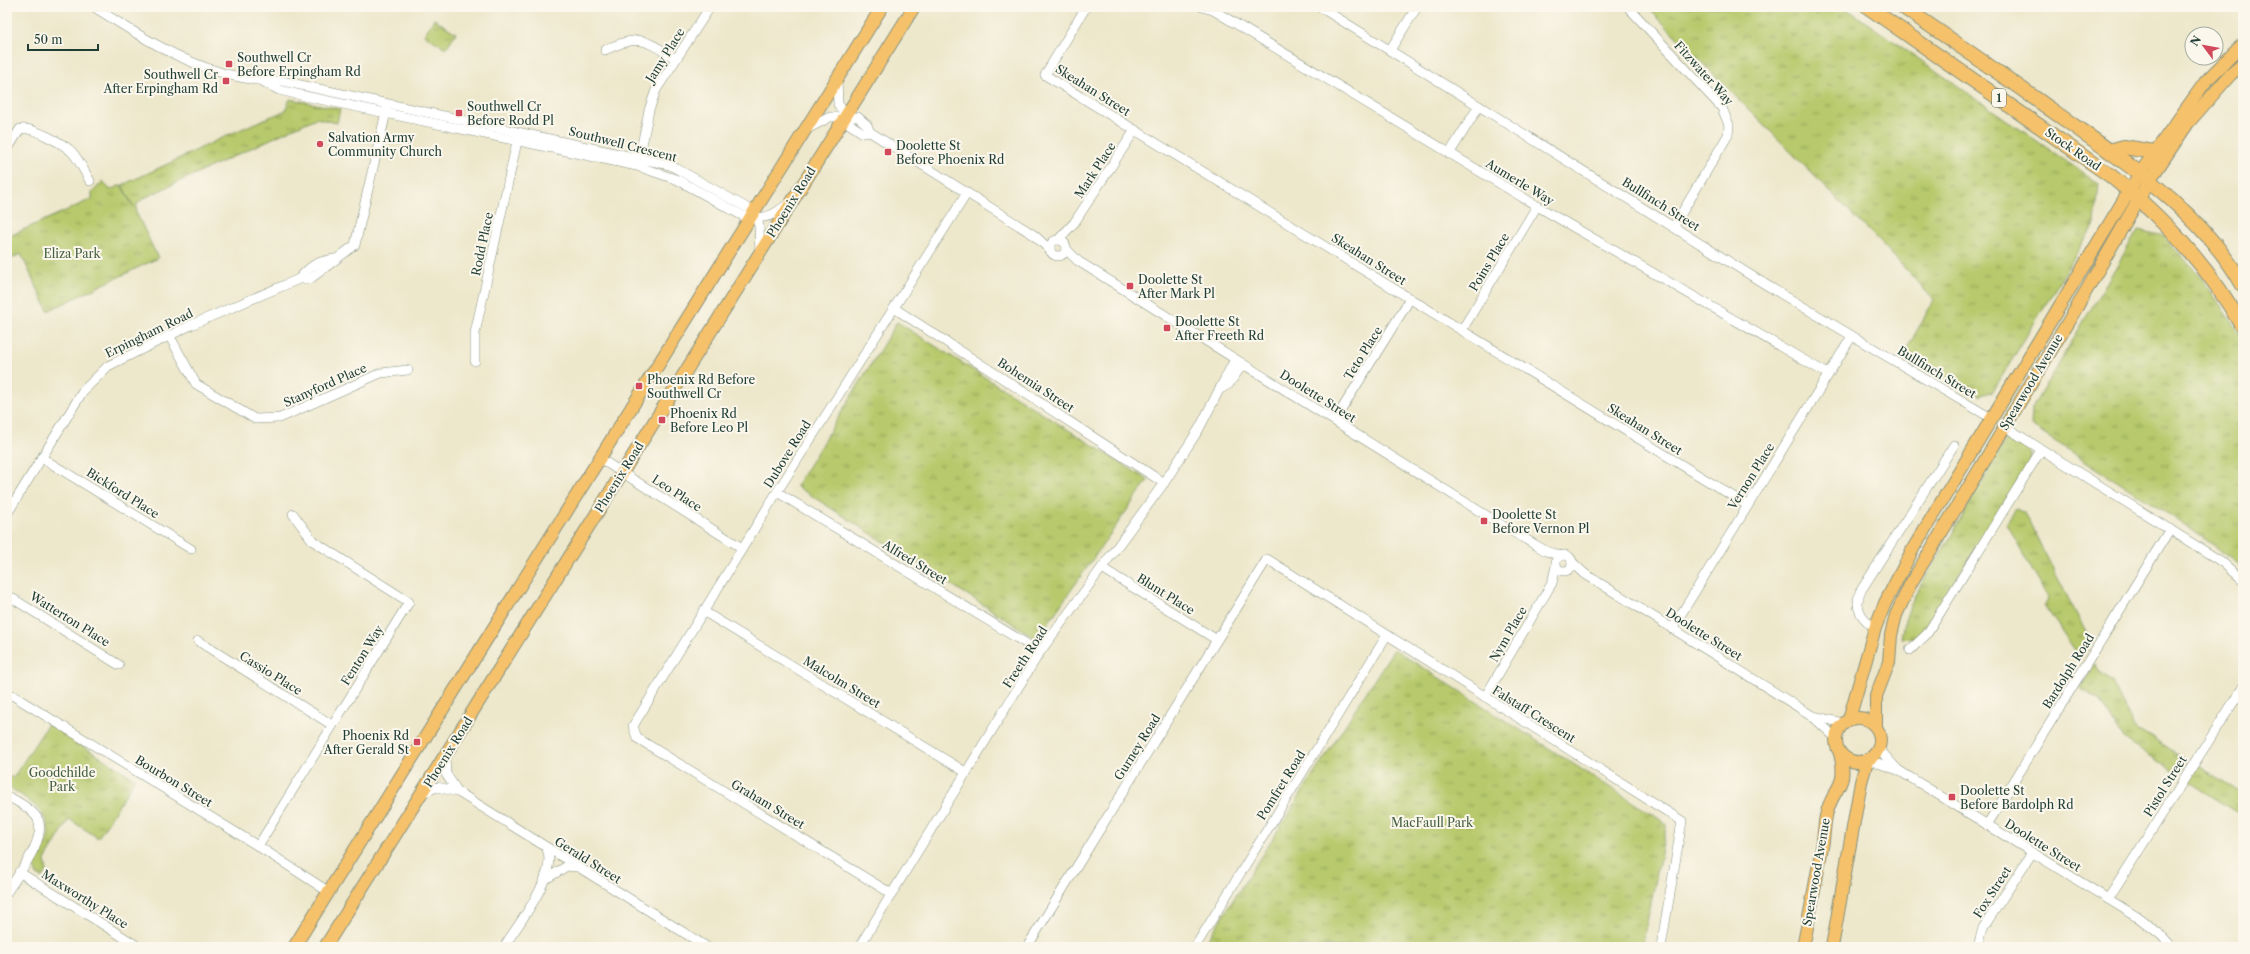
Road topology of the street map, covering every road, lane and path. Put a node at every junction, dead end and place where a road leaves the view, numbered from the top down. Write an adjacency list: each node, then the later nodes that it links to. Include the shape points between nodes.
1 (94, 7): 19 (street, Southwell Crescent, via 194,64 263,82 279,90)
2 (710, 7): 15 (street, Jamy Place)
3 (882, 7): 17 (main road, Phoenix Road)
4 (914, 7): 20 (main road, Phoenix Road)
5 (1086, 7): 22 (street, Skeahan Street, via 1045,75)
6 (1202, 7): 28 (street, Aumerle Way, via 1213,10)
7 (1320, 7): 14 (street, Bullfinch Street)
8 (1417, 7): 14 (street)
9 (1628, 7): 38 (street, Fitzwater Way, via 1722,108 1729,125 1724,145)
10 (1868, 7): 33 (highway, Stock Road / 1)
11 (1903, 7): 26 (highway, Stock Road / 1)
12 (2243, 44): 27 (main road, Spearwood Avenue, via 2206,81)
13 (605, 50): 15 (street, via 625,40 636,39)
14 (1390, 50): 18 (street, Bullfinch Street)
15 (676, 59): 29 (street, Jamy Place, via 656,90)
16 (2243, 64): 30 (main road, Spearwood Avenue, via 2188,123)
17 (837, 80): 20 (street, via 838,104); 21 (main road, Phoenix Road)
18 (1479, 106): 28 (street); 38 (street, Bullfinch Street)
19 (387, 109): 23 (street, Southwell Crescent); 24 (street, Southwell Crescent); 51 (street, Erpingham Road, via 354,245 335,259 321,260 309,266 299,279)
20 (846, 115): 21 (street, via 830,117); 32 (street, via 858,117 867,125 870,132); 34 (main road, Phoenix Road)
21 (807, 129): 36 (main road, Phoenix Road)
22 (1135, 130): 37 (street, Mark Place); 47 (street, Skeahan Street)
23 (519, 132): 24 (street, Rodd Place); 29 (street, Southwell Crescent)
24 (516, 142): 29 (street, Southwell Crescent); 53 (street, Rodd Place, via 475,333)
25 (7, 150): 31 (street, via 20,129 34,130 71,151)
26 (2109, 151): 27 (highway, via 2124,147); 30 (highway, Stock Road / 1)
27 (2154, 152): 30 (main road, Spearwood Avenue)
28 (1450, 154): 35 (street, Aumerle Way)
29 (638, 162): 36 (street, Southwell Crescent, via 678,180 739,215)
30 (2144, 177): 33 (main road, Spearwood Avenue); 46 (highway, Stock Road / 1, via 2176,204 2209,238)
31 (90, 181)
32 (967, 193): 39 (street); 48 (street, Dubove Road)
33 (2133, 194): 49 (highway, Stock Road / 1, via 2168,226 2203,265); 57 (main road, Spearwood Avenue); 59 (main road, Spearwood Avenue, via 2074,312)
34 (794, 200): 36 (street, Southwell Crescent, via 773,214 764,217); 43 (main road, Phoenix Road)
35 (1537, 206): 50 (street, Poins Place); 56 (street, Aumerle Way)
36 (753, 215): 43 (street, via 759,225); 63 (main road, Phoenix Road)
37 (1074, 223): 40 (street, Mark Place); 41 (street, Mark Place)
38 (1674, 226): 52 (street, Bullfinch Street)
39 (1034, 235): 40 (street); 42 (street)
40 (1057, 240): 41 (street, via 1063,242); 42 (street, via 1050,245)
41 (1066, 247): 44 (street, via 1064,254); 45 (street, Doolette Street)
42 (1050, 250): 44 (street)
43 (760, 253): 64 (main road, Phoenix Road)
44 (1060, 256): 45 (street, Doolette Street)
45 (1078, 261): 54 (street, Doolette Street)
46 (2243, 285)
47 (1410, 299): 50 (street, Skeahan Street); 58 (street, Teto Place)
48 (894, 308): 65 (street, Bohemia Street); 66 (street, Dubove Road)
49 (2243, 328)
50 (1462, 330): 67 (street, Skeahan Street)
51 (169, 335): 55 (street, Stanyford Place, via 196,384 255,418 280,418 381,373); 62 (street, Erpingham Road, via 108,366 83,391)
52 (1852, 336): 56 (street, Vernon Place); 57 (street, Bullfinch Street)
53 (475, 361)
54 (1239, 361): 58 (street, Doolette Street); 65 (street, Freeth Road, via 1229,384 1222,388 1200,428)
55 (408, 370)
56 (1828, 374): 67 (street, Vernon Place)
57 (1991, 418): 85 (main road, Spearwood Avenue, via 1914,548)
58 (1335, 420): 73 (street, Doolette Street)
59 (2004, 426): 61 (street); 99 (main road, Spearwood Avenue, via 1903,597 1890,635 1887,672 1876,696)
60 (1954, 445): 85 (street, via 1860,592 1859,614)
61 (2041, 450): 70 (street); 90 (street, via 1927,634)
62 (42, 458): 68 (street, Erpingham Road); 72 (street, Bickford Place)
63 (600, 458): 64 (street, Leo Place); 119 (main road, Phoenix Road)
64 (622, 472): 71 (street, Leo Place); 104 (main road, Phoenix Road)
65 (1164, 483): 78 (street, Freeth Road)
66 (777, 492): 71 (street, Dubove Road); 91 (street, Alfred Street)
67 (1747, 505): 86 (street, Vernon Place)
68 (7, 514)
69 (294, 514): 98 (street, Fenton Way, via 313,541 409,602)
70 (2170, 529): 81 (street, via 2222,562); 111 (street, Bardolph Road)
71 (742, 548): 84 (street, Dubove Road)
72 (191, 549)
73 (1546, 551): 74 (street, Doolette Street); 77 (street, Doolette Street)
74 (1561, 556): 76 (street, via 1568,556); 77 (street, via 1557,559)
75 (1267, 559): 87 (street, Falstaff Crescent); 88 (street, Gurney Road)
76 (1572, 562): 79 (street); 80 (street, Doolette Street)
77 (1556, 565): 79 (street); 82 (street, Nym Place)
78 (1102, 568): 88 (street, Blunt Place); 91 (street, Freeth Road)
79 (1566, 571): 80 (street, Doolette Street); 82 (street, Nym Place)
80 (1585, 574): 86 (street, Doolette Street)
81 (2243, 581)
82 (1552, 583): 95 (street, Nym Place)
83 (7, 594): 92 (street, Watterton Place)
84 (704, 611): 100 (street, Dubove Road, via 633,726); 107 (street, Malcolm Street)
85 (1875, 628): 97 (main road, Spearwood Avenue)
86 (1672, 629): 96 (street, Doolette Street)
87 (1387, 635): 95 (street, Falstaff Crescent); 130 (street, Pomfret Road)
88 (1217, 640): 129 (street, Gurney Road)
89 (198, 641): 98 (street, Cassio Place)
90 (1910, 650)
91 (1040, 652): 107 (street, Freeth Road)
92 (119, 665)
93 (2243, 688): 121 (street, Pistol Street)
94 (7, 692): 112 (street, Bourbon Street)
95 (1485, 697): 131 (street, Falstaff Crescent, via 1682,822)
96 (1811, 715): 97 (street, Doolette Street); 101 (street, Doolette Street)
97 (1846, 721): 99 (main road, via 1864,718); 101 (main road, Spearwood Avenue)
98 (332, 725): 112 (street, Fenton Way)
99 (1876, 726): 102 (main road, Spearwood Avenue, via 1881,737)
100 (635, 732): 120 (street, Graham Street, via 637,738)
101 (1836, 738): 103 (main road, Spearwood Avenue)
102 (1879, 749): 105 (main road); 106 (street, Doolette Street)
103 (1840, 753): 105 (main road, via 1852,762); 132 (main road, Spearwood Avenue, via 1842,781 1825,817)
104 (445, 757): 108 (street, Gerald Street, via 446,774); 109 (main road, Phoenix Road)
105 (1868, 760): 106 (street, Doolette Street); 133 (main road, via 1861,782)
106 (1898, 770): 111 (street, Doolette Street)
107 (967, 773): 120 (street, Freeth Road)
108 (458, 792): 109 (street, Gerald Street, via 437,787); 113 (street, Gerald Street)
109 (421, 794): 125 (main road, Phoenix Road)
110 (7, 796): 116 (street, via 37,816 41,830 37,844)
111 (1987, 825): 114 (street, Doolette Street)
112 (258, 846): 119 (street, Bourbon Street)
113 (547, 849): 115 (street, Gerald Street); 117 (street, via 550,859)
114 (2032, 853): 121 (street, Doolette Street); 134 (street, Fox Street, via 1983,928)
115 (578, 868): 117 (street, via 567,866); 127 (street, Gerald Street)
116 (19, 872): 118 (street); 123 (street, Maxworthy Place)
117 (546, 879): 126 (street)
118 (7, 892)
119 (329, 892): 124 (main road, Phoenix Road)
120 (892, 894): 128 (street, Freeth Road)
121 (2108, 899): 122 (street, Doolette Street, via 2147,924)
122 (2170, 946)
123 (139, 947)
124 (294, 947)
125 (325, 947)
126 (504, 947)
127 (707, 947)
128 (859, 947)
129 (1027, 947)
130 (1195, 947)
131 (1661, 947)
132 (1803, 947)
133 (1832, 947)
134 (1978, 947)

